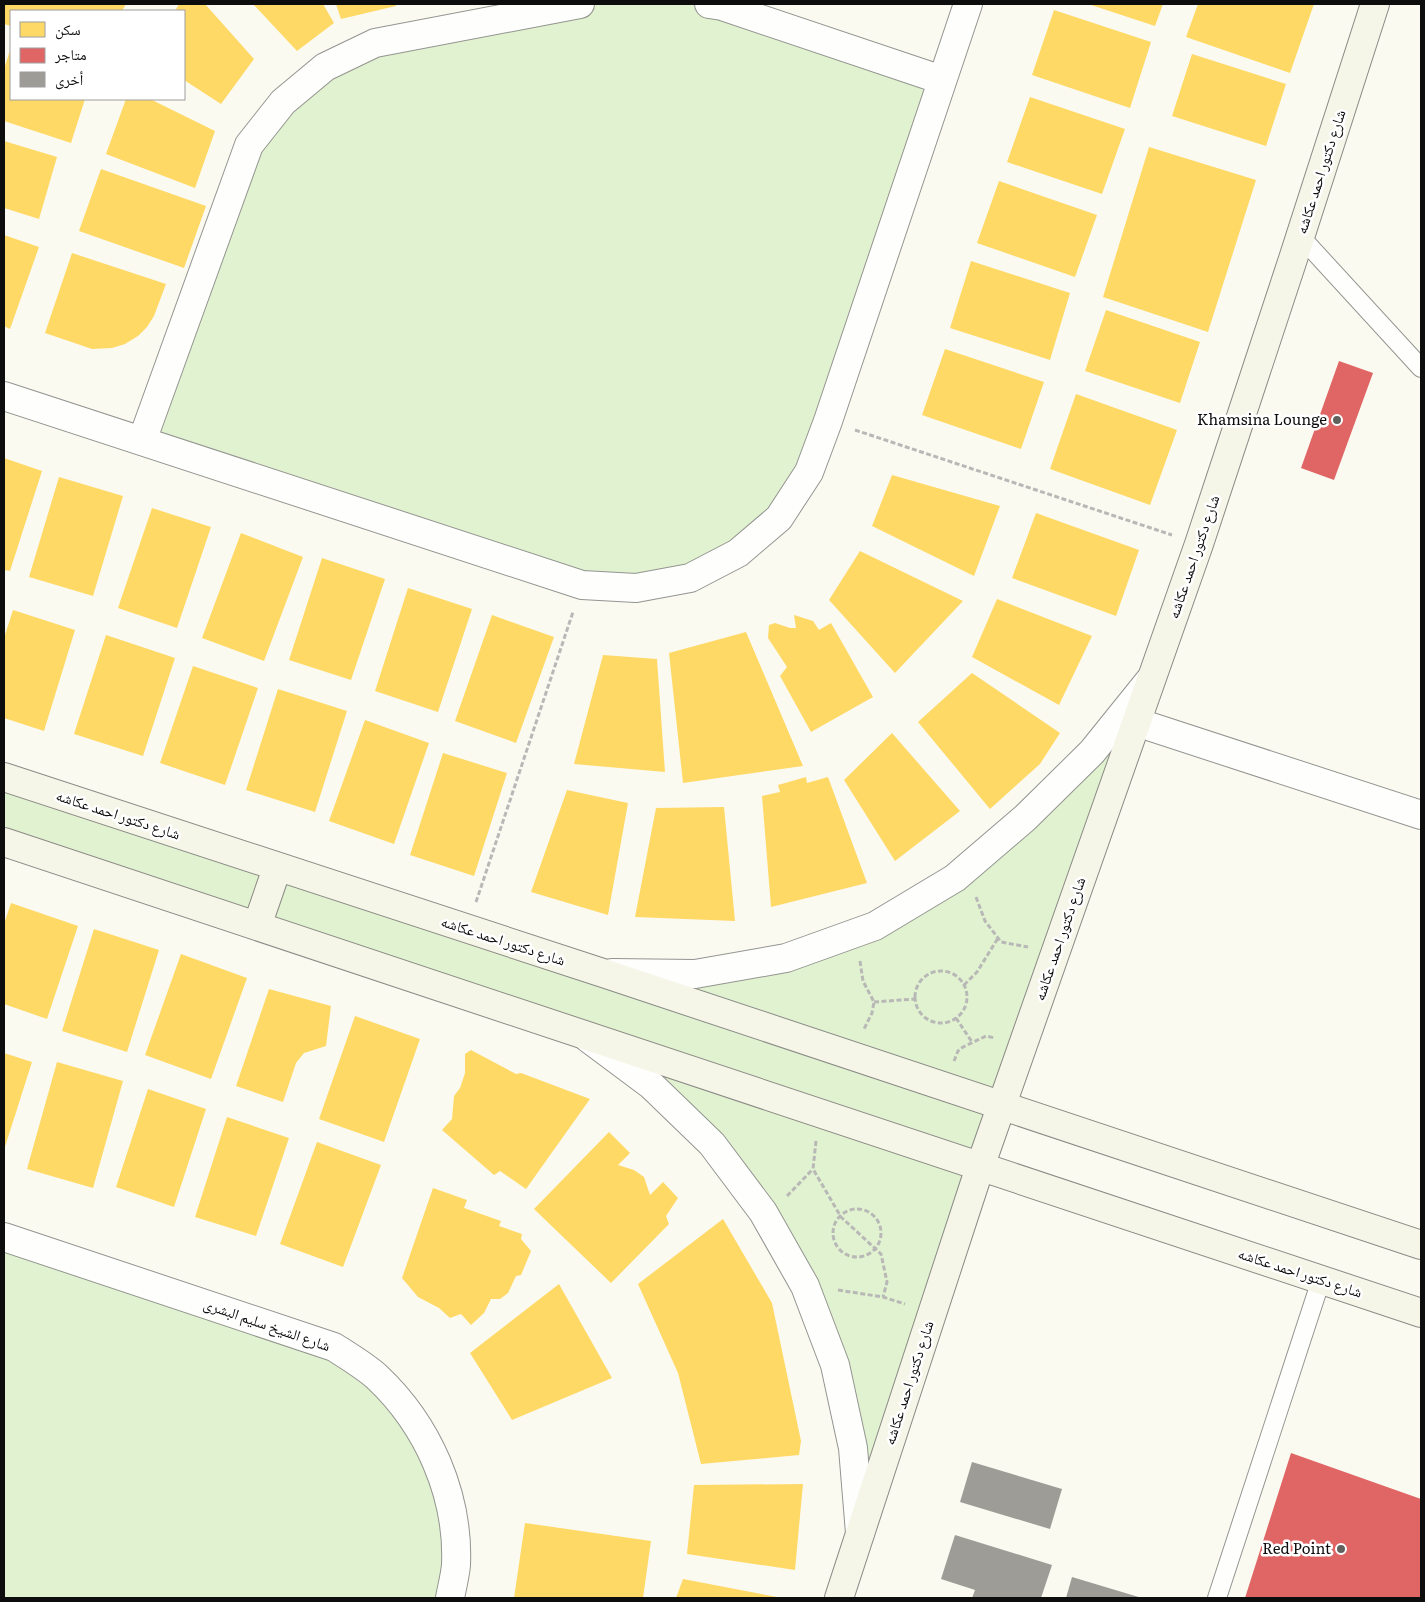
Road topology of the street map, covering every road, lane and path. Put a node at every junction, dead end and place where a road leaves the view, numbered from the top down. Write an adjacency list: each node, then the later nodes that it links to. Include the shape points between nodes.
1 (580, 4): 10 (street, via 375,43 325,67 283,102 249,145)
2 (709, 4): 5 (street)
3 (968, 4): 5 (street)
4 (1375, 4): 6 (street, شارع دكتور احمد عكاشه)
5 (942, 80): 9 (street)
6 (1300, 236): 7 (lane); 11 (street, شارع دكتور احمد عكاشه)
7 (1421, 368)
8 (4, 396): 10 (street)
9 (828, 421): 11 (path); 12 (street, via 809,472 779,518 738,553 690,578 636,588)
10 (142, 441): 12 (street)
11 (1199, 544): 13 (street, شارع دكتور احمد عكاشه)
12 (582, 585): 21 (path)
13 (1151, 679): 14 (street, شارع دكتور احمد عكاشه); 19 (street, via 1092,752 1025,818)
14 (1136, 722): 16 (street); 24 (street, شارع دكتور احمد عكاشه)
15 (4, 777): 18 (street, شارع دكتور احمد عكاشه)
16 (1421, 815)
17 (4, 842): 20 (street, شارع دكتور احمد عكاشه)
18 (277, 868): 20 (street); 21 (street, شارع دكتور احمد عكاشه)
19 (965, 869): 22 (street, via 875,926); 23 (path, via 985,921)
20 (257, 926): 30 (street, شارع دكتور احمد عكاشه)
21 (467, 930): 25 (street, شارع دكتور احمد عكاشه)
22 (854, 933): 25 (street, via 786,958 695,974); 28 (path, via 863,981)
23 (998, 938): 24 (path, via 1001,942); 26 (path)
24 (1056, 951): 32 (street, شارع دكتور احمد عكاشه)
25 (603, 973): 33 (street, شارع دكتور احمد عكاشه)
26 (964, 985): 27 (path, via 951,973 933,973 919,983); 29 (path, via 967,999 962,1014)
27 (915, 999): 28 (path); 29 (path, via 921,1014 934,1022 949,1022)
28 (874, 1002): 33 (path)
29 (956, 1018): 31 (path)
30 (582, 1034): 36 (street, شارع دكتور احمد عكاشه); 40 (street, via 651,1085 712,1144)
31 (972, 1042): 32 (path, via 986,1036); 34 (path, via 958,1052)
32 (1023, 1045): 35 (street, شارع دكتور احمد عكاشه)
33 (852, 1056): 34 (street, شارع دكتور احمد عكاشه)
34 (944, 1087): 35 (street, شارع دكتور احمد عكاشه)
35 (1001, 1106): 37 (street, شارع دكتور احمد عكاشه); 42 (street, شارع دكتور احمد عكاشه)
36 (818, 1113): 37 (street, شارع دكتور احمد عكاشه); 38 (path)
37 (980, 1167): 44 (street, شارع دكتور احمد عكاشه); 47 (street, شارع دكتور احمد عكاشه)
38 (813, 1170): 39 (path); 40 (path)
39 (840, 1216): 43 (path); 43 (path, via 855,1209 863,1210 876,1219 881,1234); 43 (path, via 833,1230 835,1245 840,1251 854,1257)
40 (766, 1217): 45 (street)
41 (4, 1237): 50 (street, شارع الشيخ سليم البشرى, via 334,1346 377,1377 411,1415 436,1460 452,1511 456,1565)
42 (1421, 1245)
43 (876, 1249): 46 (path, via 881,1254 887,1282)
44 (1322, 1280): 48 (street, شارع دكتور احمد عكاشه); 52 (lane)
45 (808, 1294): 46 (path, via 838,1290); 49 (street, via 835,1365 853,1448)
46 (884, 1297): 47 (path)
47 (932, 1312): 49 (street, شارع دكتور احمد عكاشه)
48 (1421, 1313)
49 (860, 1533): 51 (street, شارع دكتور احمد عكاشه)
50 (450, 1598)
51 (839, 1598)
52 (1217, 1598)

